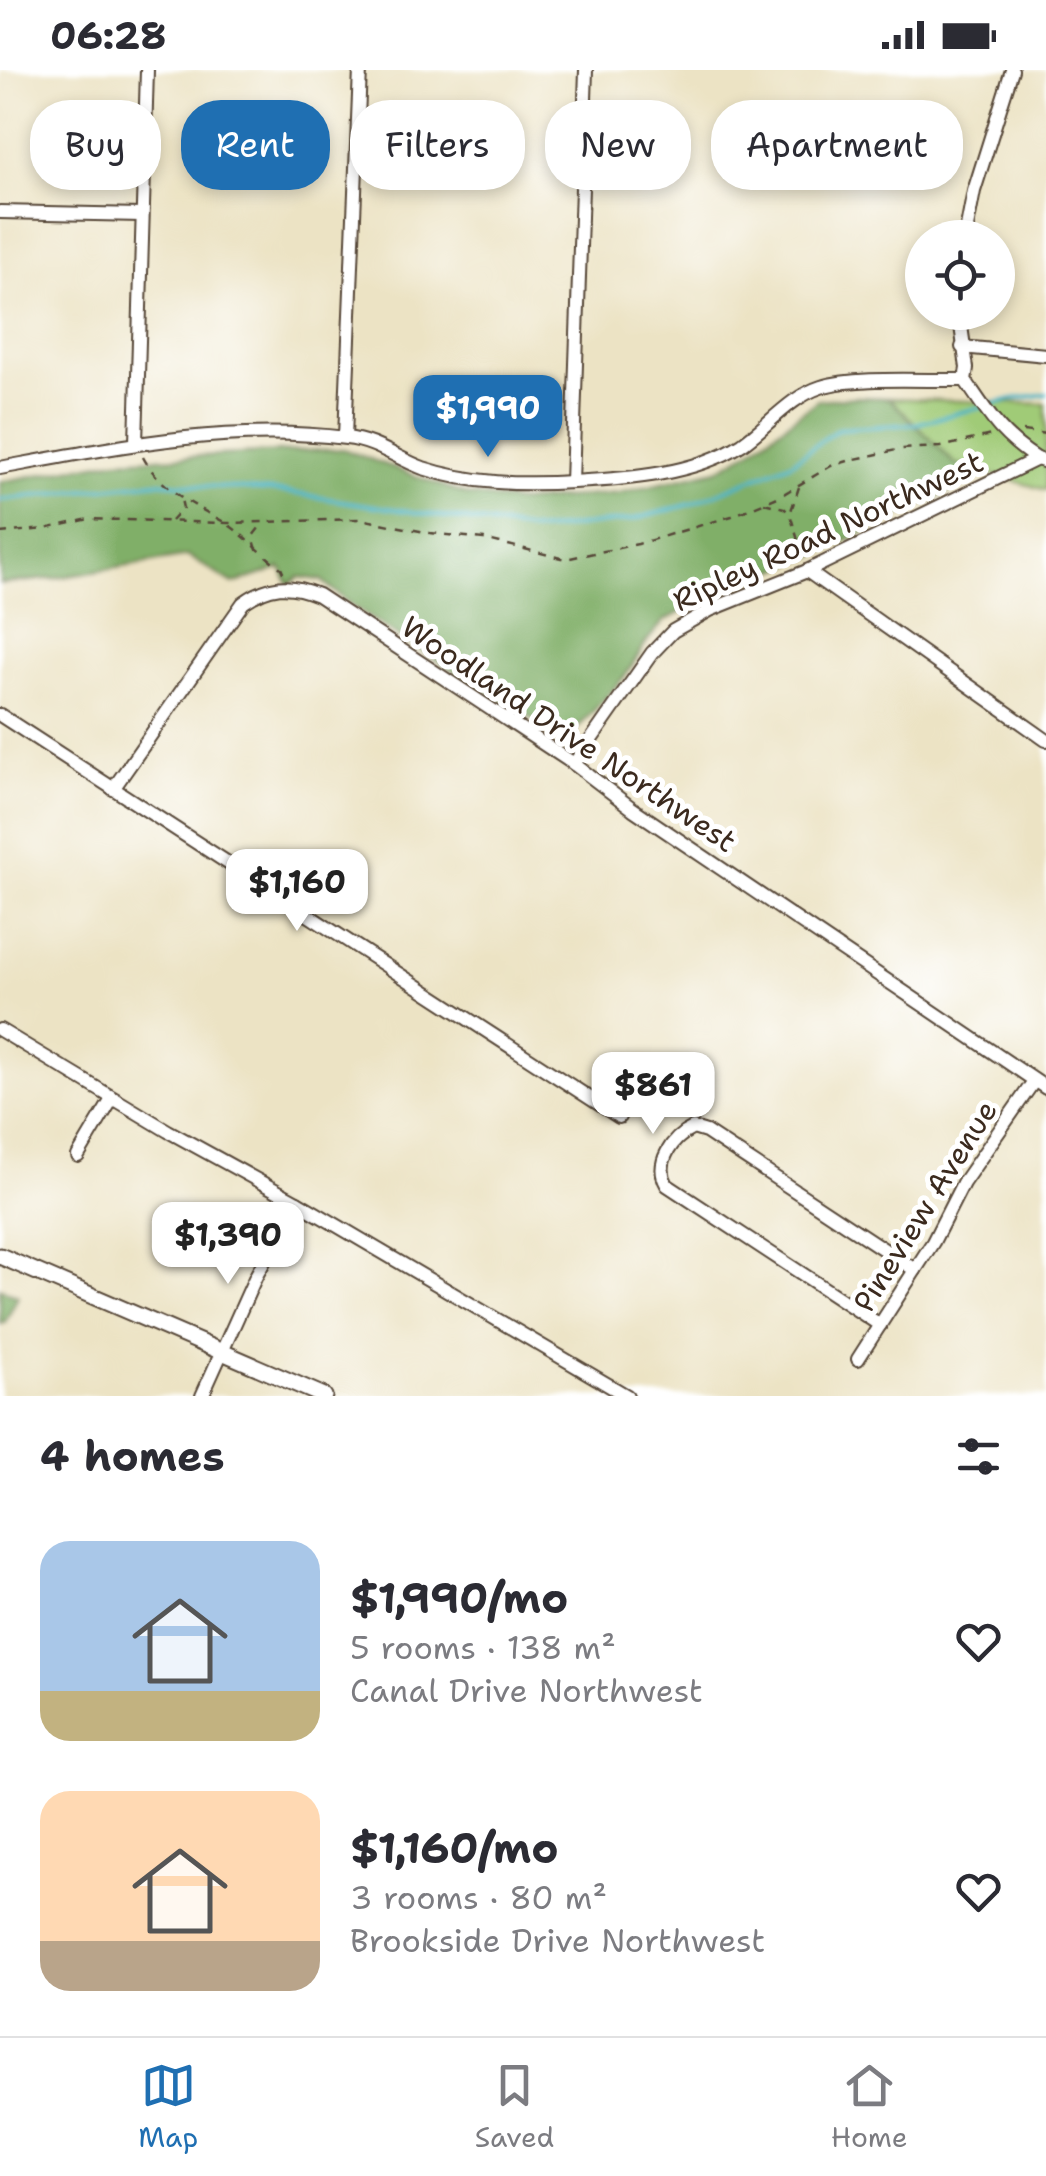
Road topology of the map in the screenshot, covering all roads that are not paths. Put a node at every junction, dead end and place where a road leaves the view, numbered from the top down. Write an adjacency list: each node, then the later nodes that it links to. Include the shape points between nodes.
1 (148, 70): 6 (street)
2 (360, 70): 12 (street)
3 (586, 70): 16 (street)
4 (1012, 70): 7 (street)
5 (0, 212): 6 (street)
6 (142, 215): 13 (street)
7 (969, 220)
8 (961, 330): 9 (street)
9 (962, 347): 10 (street); 11 (street)
10 (1046, 355)
11 (965, 380): 14 (street, via 996,434); 16 (street, via 827,384 718,457)
12 (345, 437): 13 (street, via 250,434); 16 (street, via 460,478)
13 (136, 443): 15 (street)
14 (1041, 461): 17 (street, Ripley Road Northwest)
15 (0, 468)
16 (572, 482)
17 (807, 572): 19 (street); 20 (street, Ripley Road Northwest, via 673,630)
18 (0, 715): 21 (street)
19 (1046, 740)
20 (574, 764): 21 (street, Woodland Drive Northwest, via 318,595 289,585 242,603); 23 (street, Woodland Drive Northwest)
21 (113, 788): 25 (street)
22 (0, 1030): 24 (street)
23 (1040, 1084): 29 (street, Pineview Avenue, via 963,1184)
24 (112, 1099): 26 (street); 27 (street)
25 (619, 1118)
26 (78, 1156)
27 (297, 1202): 31 (street); 35 (street)
28 (0, 1256): 31 (main road)
29 (916, 1270): 30 (street, Pineview Avenue); 30 (street, via 706,1132 682,1133 660,1164 667,1185)
30 (880, 1326): 32 (street, Pineview Avenue)
31 (224, 1352): 33 (street); 34 (main road)
32 (858, 1360)
33 (202, 1396)
34 (324, 1396)
35 (627, 1396)

